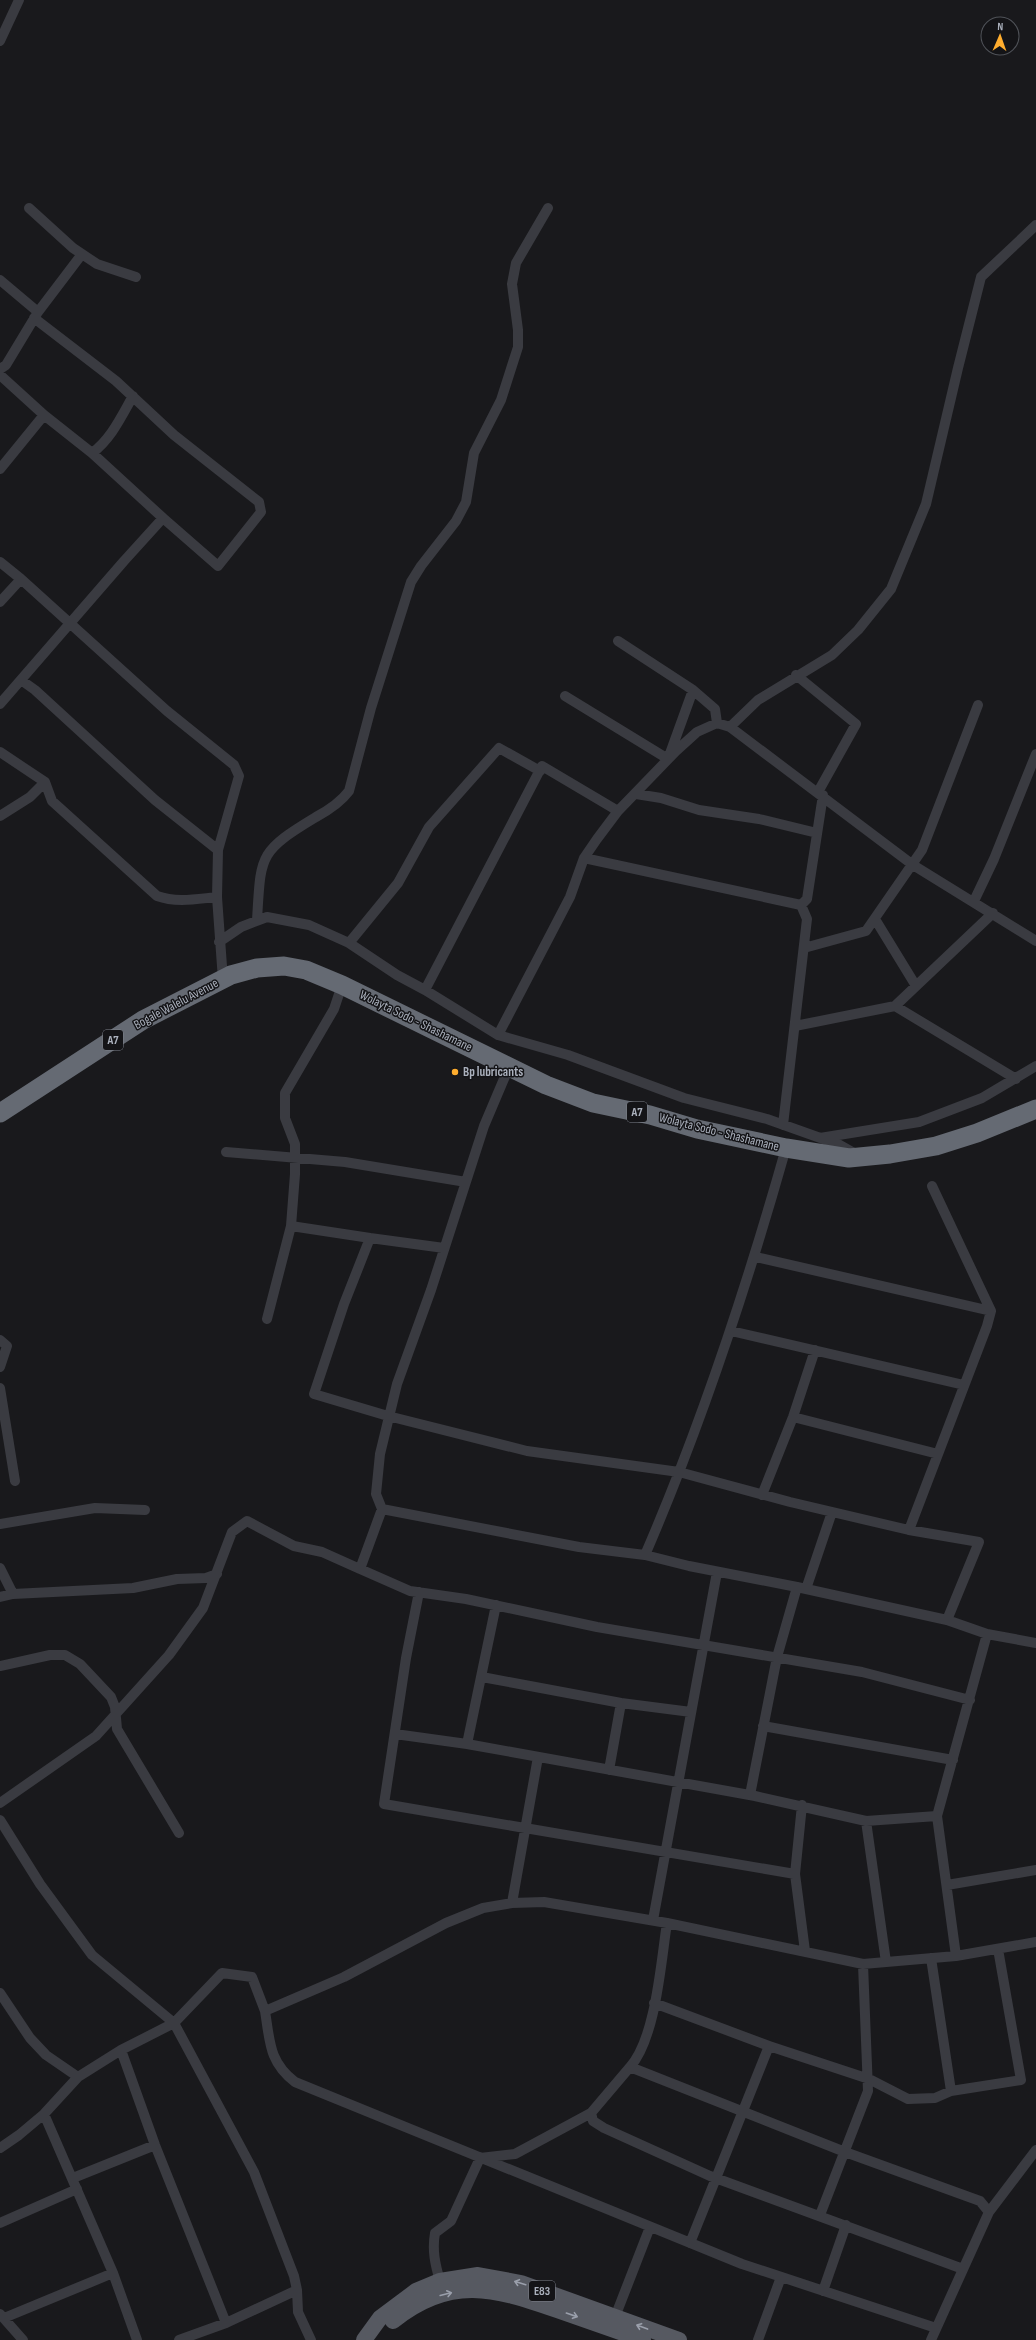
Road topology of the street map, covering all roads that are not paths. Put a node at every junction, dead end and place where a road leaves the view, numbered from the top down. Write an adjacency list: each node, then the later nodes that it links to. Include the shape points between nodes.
1 (19, 0): 2 (street)
2 (0, 42)
3 (29, 208): 6 (street)
4 (548, 208): 48 (street, via 516,264 512,284 518,347 514,363 501,400 474,453 466,502 456,521 411,582 371,708 349,791 342,801 276,842 266,856 260,870)
5 (1036, 225): 22 (street, via 981,277 926,504 891,589 858,630 832,655)
6 (82, 254): 7 (street, via 98,264); 9 (street)
7 (136, 277)
8 (0, 280): 9 (street)
9 (36, 315): 10 (street, via 6,365); 12 (street)
10 (0, 368)
11 (0, 375): 13 (street)
12 (133, 396): 14 (street, via 115,428); 16 (street, via 174,435 259,502 262,512 218,566)
13 (44, 415): 14 (street); 15 (street)
14 (92, 453): 16 (street)
15 (0, 469)
16 (163, 518): 20 (street)
17 (0, 562): 18 (street)
18 (21, 578): 19 (street); 20 (street)
19 (0, 602)
20 (70, 625): 23 (street); 40 (street, via 167,711 234,765 239,776)
21 (618, 642): 24 (street)
22 (796, 675): 29 (street, via 758,700); 36 (street, via 856,724)
23 (21, 680): 26 (street); 40 (street, via 155,800)
24 (693, 690): 28 (street, via 715,709); 32 (street)
25 (565, 696): 32 (street)
26 (0, 704)
27 (978, 705): 42 (street, via 922,850)
28 (717, 723): 29 (street); 32 (street, via 697,732)
29 (730, 727): 36 (street)
30 (0, 752): 34 (street)
31 (1036, 754): 44 (street)
32 (668, 759): 35 (street)
33 (540, 771): 37 (street, via 542,766); 51 (street, via 499,748 429,827 398,883); 56 (street)
34 (45, 782): 38 (street, via 30,797); 43 (street, via 52,801 157,896 186,901)
35 (636, 794): 37 (street); 39 (street, via 661,798 698,810 759,819)
36 (821, 794): 39 (street); 42 (street)
37 (618, 811): 41 (street)
38 (0, 816)
39 (817, 833): 45 (street, via 807,899)
40 (218, 850): 43 (street)
41 (584, 858): 45 (street); 59 (street, via 570,897)
42 (913, 865): 44 (street); 47 (street)
43 (217, 897): 50 (street)
44 (974, 902): 46 (street)
45 (801, 905): 52 (street, via 807,919)
46 (994, 914): 49 (street); 55 (street)
47 (875, 919): 52 (street, via 866,931); 55 (street)
48 (257, 920): 50 (street); 51 (street, via 267,917 308,924)
49 (1036, 940)
50 (219, 942): 53 (street)
51 (349, 943): 56 (street)
52 (804, 948): 58 (street)
53 (227, 977): 54 (highway, Wolayta Sodo - Shashamane / A7, via 257,968 284,966 306,970); 64 (highway, Bogale Walelu Avenue / A7, via 143,1020)
54 (342, 985): 61 (highway, Wolayta Sodo - Shashamane / A7); 69 (street, via 334,1009 286,1093 285,1118 295,1144)
55 (916, 986): 57 (street)
56 (425, 990): 59 (street)
57 (895, 1006): 58 (street); 62 (street)
58 (795, 1026): 65 (street)
59 (498, 1035): 65 (street, via 568,1055 684,1098)
60 (1036, 1066): 62 (street)
61 (509, 1067): 67 (highway, Wolayta Sodo - Shashamane / A7, via 593,1103); 71 (street, via 484,1126)
62 (1016, 1079): 66 (street, via 982,1098 919,1122)
63 (1036, 1109): 70 (highway, Wolayta Sodo - Shashamane / A7, via 936,1146)
64 (0, 1113)
65 (783, 1125): 66 (street)
66 (818, 1138): 70 (street, via 840,1145)
67 (786, 1148): 70 (highway, Wolayta Sodo - Shashamane / A7, via 849,1158); 76 (street)
68 (226, 1152): 69 (street)
69 (295, 1157): 71 (street, via 345,1162); 73 (street)
70 (861, 1157)
71 (466, 1182): 75 (street)
72 (932, 1186): 77 (street)
73 (290, 1226): 74 (street); 78 (street)
74 (370, 1238): 75 (street); 85 (street, via 314,1394)
75 (444, 1248): 85 (street, via 405,1358)
76 (756, 1256): 77 (street); 79 (street)
77 (991, 1311): 83 (street)
78 (267, 1319)
79 (731, 1331): 81 (street); 88 (street)
80 (0, 1340): 82 (street, via 7,1346)
81 (815, 1350): 83 (street); 86 (street)
82 (0, 1367)
83 (964, 1385): 87 (street)
84 (0, 1388): 89 (street)
85 (388, 1416): 88 (street, via 527,1451); 91 (street, via 380,1454 376,1494)
86 (793, 1417): 87 (street); 90 (street)
87 (938, 1454): 95 (street)
88 (679, 1472): 90 (street); 96 (street)
89 (15, 1482)
90 (762, 1495): 93 (street)
91 (382, 1509): 96 (street, via 579,1547); 98 (street)
92 (144, 1510): 94 (street, via 95,1508)
93 (832, 1512): 95 (street); 101 (street)
94 (0, 1524)
95 (909, 1530): 106 (street, via 978,1542)
96 (646, 1555): 99 (street)
97 (0, 1568): 103 (street)
98 (360, 1569): 100 (street, via 322,1552 294,1546 247,1521 232,1532); 102 (street, via 399,1588)
99 (717, 1572): 101 (street); 109 (street)
100 (217, 1574): 103 (street, via 206,1578 133,1588); 116 (street, via 199,1614 170,1655)
101 (801, 1588): 106 (street); 110 (street)
102 (419, 1592): 105 (street); 118 (street)
103 (13, 1594): 104 (street)
104 (0, 1597)
105 (496, 1605): 109 (street, via 597,1627); 112 (street)
106 (947, 1620): 107 (street)
107 (987, 1634): 108 (street); 113 (street)
108 (1036, 1643)
109 (703, 1645): 110 (street); 115 (street)
110 (777, 1657): 113 (street, via 862,1672); 117 (street)
111 (0, 1666): 116 (street, via 44,1656 65,1655 80,1664 110,1697 115,1707)
112 (482, 1677): 114 (street); 119 (street)
113 (970, 1700): 121 (street)
114 (621, 1703): 115 (street); 122 (street)
115 (691, 1712): 123 (street)
116 (115, 1716): 125 (street, via 96,1736); 131 (street, via 117,1729)
117 (763, 1726): 121 (street); 124 (street)
118 (395, 1734): 119 (street); 130 (street, via 384,1804)
119 (467, 1744): 120 (street)
120 (538, 1757): 122 (street); 130 (street)
121 (953, 1760): 127 (street)
122 (609, 1770): 123 (street)
123 (678, 1783): 124 (street); 132 (street)
124 (750, 1795): 126 (street)
125 (0, 1804)
126 (802, 1805): 129 (street); 134 (street)
127 (937, 1816): 129 (street); 135 (street)
128 (0, 1820): 149 (street, via 40,1884 92,1954)
129 (866, 1821): 144 (street)
130 (525, 1828): 132 (street); 136 (street)
131 (180, 1833)
132 (665, 1852): 134 (street); 137 (street)
133 (1036, 1870): 135 (street)
134 (795, 1874): 141 (street)
135 (947, 1885): 142 (street)
136 (512, 1903): 137 (street, via 544,1902); 148 (street, via 483,1908 446,1923 344,1977)
137 (653, 1920): 138 (street)
138 (667, 1922): 141 (street); 147 (street)
139 (1036, 1942): 140 (street)
140 (998, 1949): 142 (street); 155 (street, via 1021,2080)
141 (805, 1952): 145 (street)
142 (956, 1956): 143 (street)
143 (931, 1958): 144 (street); 155 (street)
144 (886, 1962): 145 (street)
145 (863, 1964): 154 (street)
146 (0, 1994): 153 (street, via 30,2038 46,2055)
147 (654, 2003): 150 (street); 152 (street, via 647,2032 635,2062)
148 (265, 2010): 149 (street, via 252,1978 222,1973); 163 (street, via 276,2063 282,2072 295,2082)
149 (174, 2023): 151 (street); 177 (street, via 254,2172)
150 (769, 2046): 154 (street); 156 (street)
151 (121, 2050): 153 (street); 159 (street)
152 (630, 2067): 156 (street); 157 (street)
153 (78, 2077): 158 (street)
154 (869, 2079): 155 (street, via 908,2099 935,2098); 162 (street, via 866,2101)
155 (951, 2091)
156 (742, 2111): 162 (street); 165 (street)
157 (591, 2113): 163 (street, via 515,2154); 165 (street, via 594,2121 604,2128)
158 (44, 2114): 160 (street); 164 (street)
159 (155, 2145): 164 (street); 183 (street)
160 (0, 2148)
161 (1036, 2150): 167 (street)
162 (845, 2152): 167 (street, via 980,2201); 168 (street)
163 (480, 2158): 171 (street); 176 (street, via 451,2221 435,2233 434,2260)
164 (73, 2178): 166 (street)
165 (715, 2178): 168 (street); 172 (street)
166 (77, 2189): 169 (street); 174 (street)
167 (989, 2212): 173 (street)
168 (820, 2215): 170 (street)
169 (0, 2223)
170 (846, 2225): 173 (street); 178 (street)
171 (650, 2227): 172 (street); 181 (street)
172 (690, 2243): 175 (street)
173 (963, 2269): 184 (street)
174 (113, 2273): 180 (street); 186 (street)
175 (781, 2277): 178 (street); 193 (street)
176 (440, 2281): 179 (main road, E83); 181 (main road, E83, one-way to 176, via 521,2283 500,2278 478,2275)
177 (297, 2290): 183 (street); 188 (street, via 298,2312)
178 (823, 2291): 184 (street)
179 (407, 2303): 182 (main road, E83); 191 (main road, E83, one-way to 191, via 464,2289 492,2290 518,2296)
180 (2, 2316): 185 (street)
181 (615, 2317): 192 (main road, E83, one-way to 181)
182 (383, 2322): 189 (main road, E83); 190 (main road, E83)
183 (226, 2323): 187 (street)
184 (936, 2328): 194 (street)
185 (23, 2340)
186 (137, 2340)
187 (179, 2340)
188 (311, 2340)
189 (364, 2340)
190 (377, 2340)
191 (643, 2340)
192 (676, 2340)
193 (758, 2340)
194 (931, 2340)

